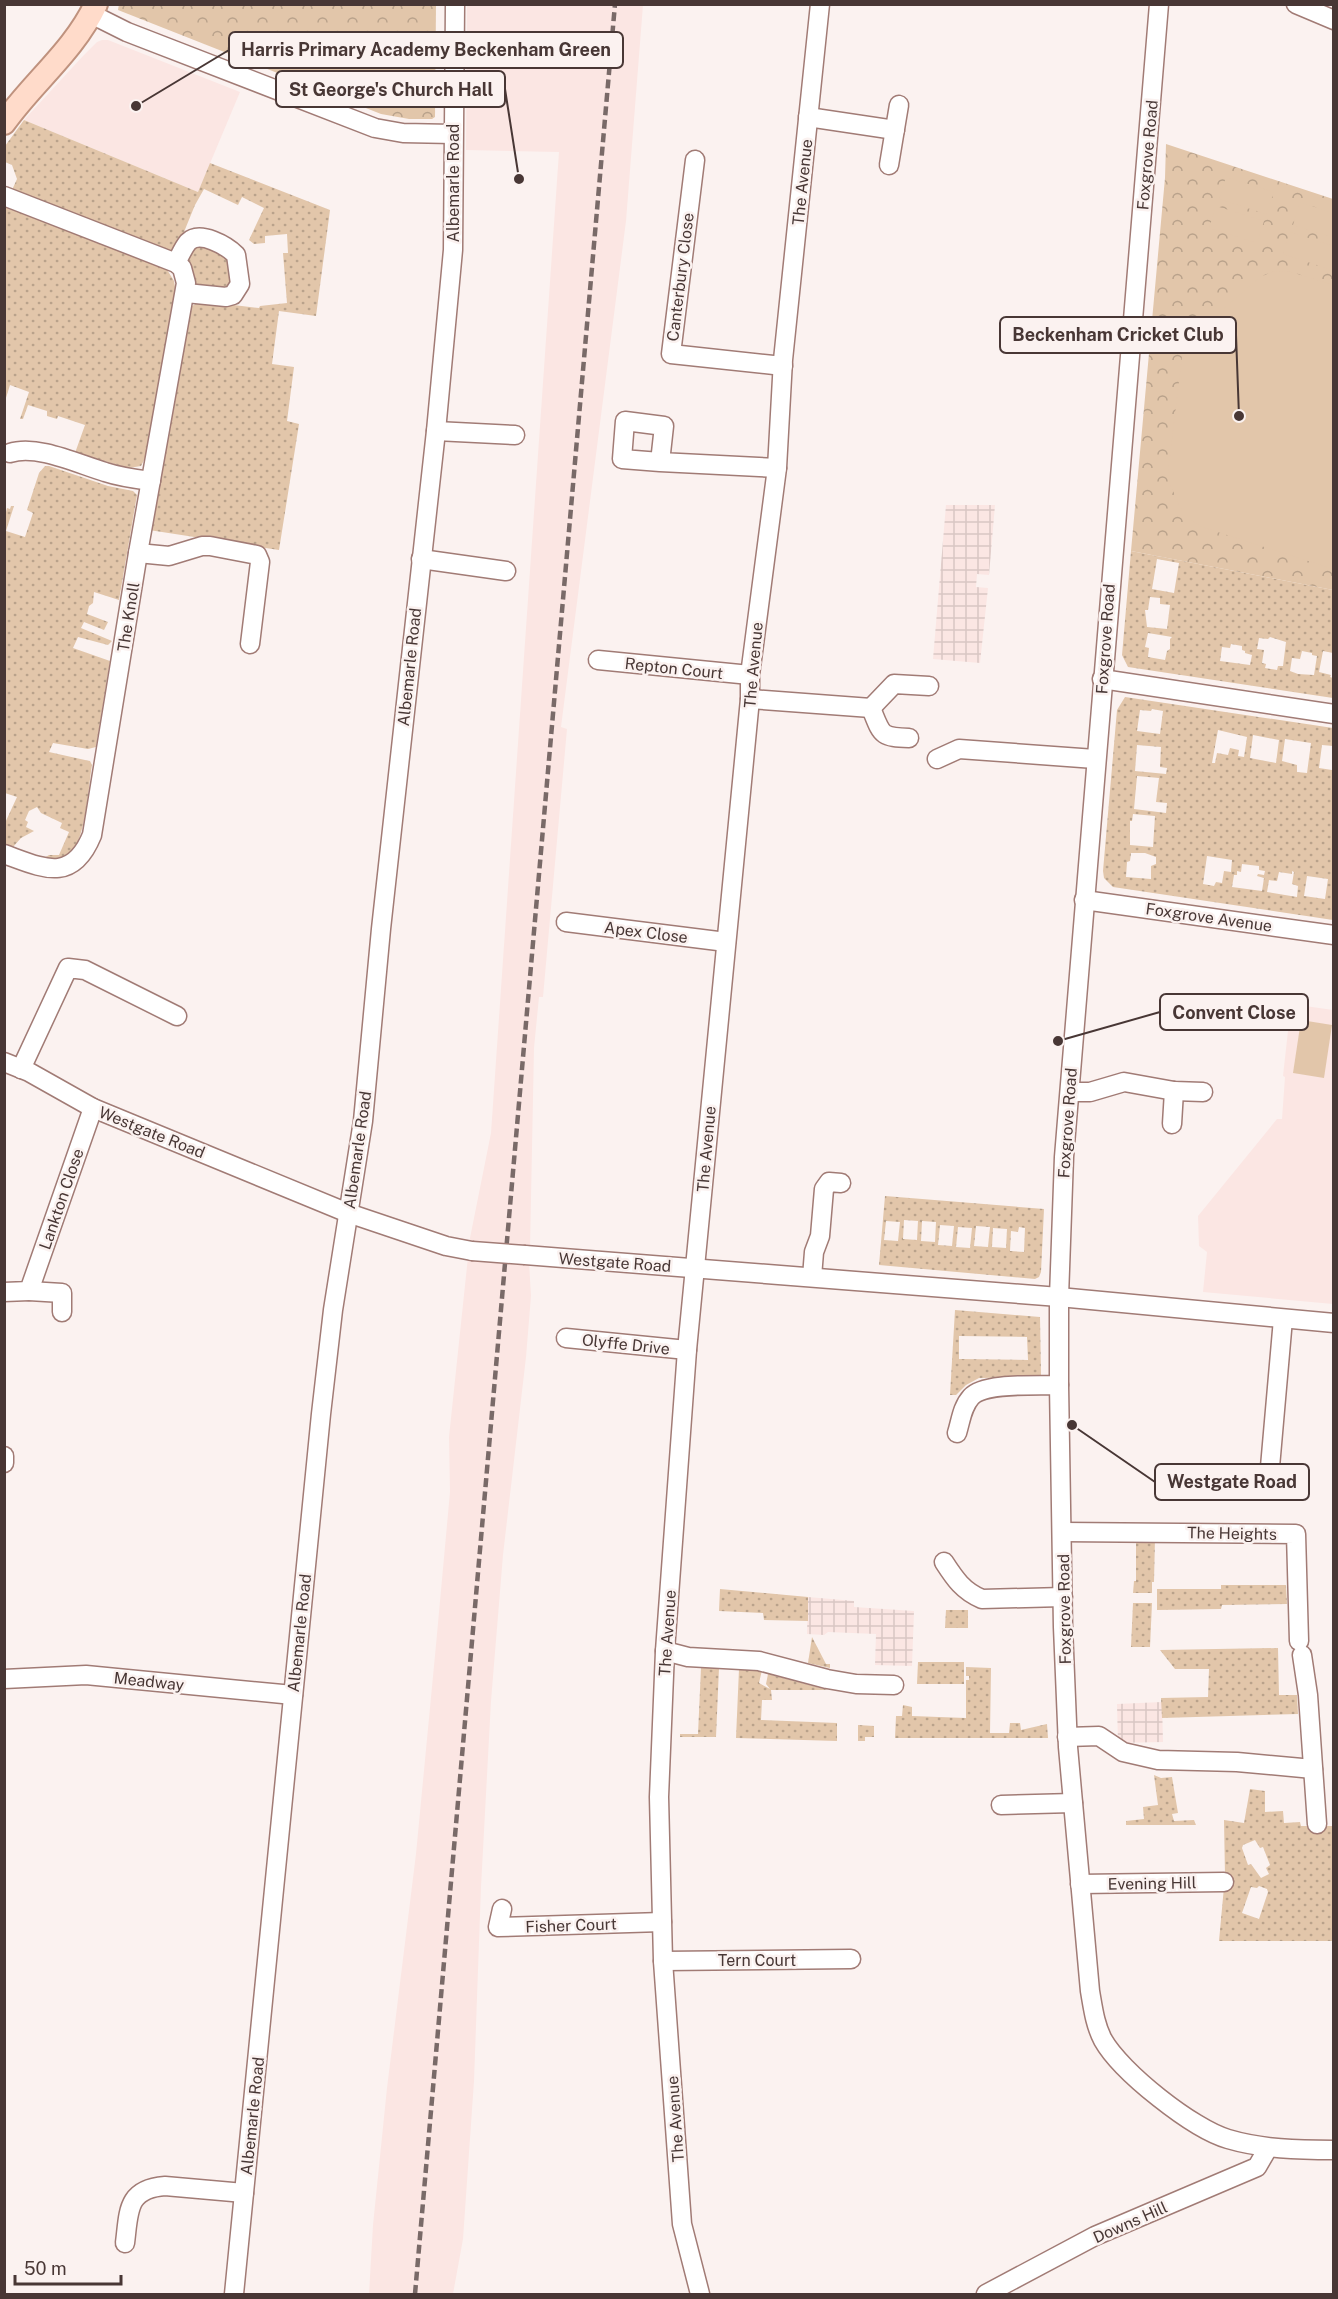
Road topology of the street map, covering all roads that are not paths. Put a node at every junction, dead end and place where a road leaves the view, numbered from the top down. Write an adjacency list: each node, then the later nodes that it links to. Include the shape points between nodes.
1 (455, 4): 11 (street, Albemarle Road)
2 (820, 4): 8 (street, The Avenue)
3 (1159, 4): 30 (street, Foxgrove Road)
4 (1296, 4): 6 (street)
5 (94, 9): 9 (main road, via 72,45); 11 (street, via 128,32 375,128)
6 (1334, 20)
7 (899, 105): 10 (street)
8 (808, 117): 10 (street); 17 (street, The Avenue)
9 (4, 123)
10 (895, 130): 13 (street)
11 (453, 134): 18 (street, Albemarle Road, via 453,250)
12 (695, 160): 17 (street, Canterbury Close, via 670,354)
13 (889, 165)
14 (4, 196): 15 (street)
15 (176, 263): 16 (street, The Knoll, via 185,273); 16 (street, via 194,238 208,239 236,255 240,284 233,295)
16 (186, 293): 23 (street, The Knoll)
17 (783, 366): 22 (street, The Avenue)
18 (436, 431): 19 (street); 25 (street, Albemarle Road)
19 (515, 435)
20 (10, 453): 23 (street, via 37,451 118,476)
21 (660, 462): 22 (street)
22 (777, 468): 29 (street, The Avenue)
23 (151, 481): 24 (street, The Knoll)
24 (138, 554): 27 (street, via 169,556 210,546 257,555 260,562); 38 (street, The Knoll, via 94,827 88,844 80,858 56,870)
25 (421, 559): 26 (street); 51 (street, Albemarle Road, via 363,1121)
26 (506, 571)
27 (250, 644)
28 (598, 660): 29 (street, Repton Court)
29 (750, 675): 32 (street, The Avenue)
30 (1102, 679): 34 (street); 37 (street, Foxgrove Road)
31 (929, 686): 33 (street, via 894,684)
32 (750, 699): 33 (street); 42 (street, The Avenue)
33 (871, 708): 35 (street, via 884,734)
34 (1334, 714)
35 (909, 738)
36 (937, 759): 37 (street, via 958,749)
37 (1095, 759): 39 (street, Foxgrove Road)
38 (4, 854)
39 (1084, 900): 41 (street, Foxgrove Avenue); 46 (street, Foxgrove Road)
40 (566, 922): 42 (street, Apex Close)
41 (1334, 935)
42 (726, 942): 52 (street, The Avenue)
43 (177, 1016): 44 (street, via 85,970 68,968)
44 (13, 1066): 48 (street, Westgate Road)
45 (1174, 1091): 46 (street, via 1124,1082 1090,1092); 47 (street); 49 (street)
46 (1070, 1092): 56 (street, Foxgrove Road)
47 (1203, 1092)
48 (93, 1108): 51 (street, Westgate Road); 54 (street, Lankton Close)
49 (1172, 1124)
50 (841, 1183): 53 (street, via 829,1182 824,1189)
51 (348, 1213): 52 (street, Westgate Road, bridge, via 472,1251); 73 (street, Albemarle Road, via 321,1414)
52 (696, 1268): 53 (street, Westgate Road); 61 (street, The Avenue)
53 (812, 1277): 56 (street, Westgate Road)
54 (29, 1291): 55 (street); 57 (street, via 62,1293)
55 (4, 1292)
56 (1059, 1297): 58 (street, Westgate Road); 62 (street, Foxgrove Road)
57 (62, 1312)
58 (1283, 1319): 59 (street, Westgate Road); 66 (street)
59 (1334, 1323)
60 (566, 1338): 61 (street, Olyffe Drive)
61 (687, 1350): 70 (street, The Avenue)
62 (1059, 1385): 63 (street, via 985,1388 972,1395); 67 (street, Foxgrove Road)
63 (957, 1433)
64 (4, 1455): 65 (street)
65 (4, 1463)
66 (1270, 1467)
67 (1062, 1532): 69 (street, Foxgrove Road); 75 (street, The Heights, via 1296,1534)
68 (944, 1562): 69 (street, via 958,1583 982,1599)
69 (1063, 1597): 74 (street, Foxgrove Road)
70 (665, 1651): 72 (street, via 688,1657 759,1660 827,1679); 82 (street, The Avenue, via 659,1797)
71 (4, 1679): 73 (street, Meadway, via 86,1675)
72 (894, 1685)
73 (293, 1695): 87 (street, Albemarle Road)
74 (1067, 1737): 75 (street, via 1099,1736 1123,1752 1158,1760); 76 (street, Foxgrove Road)
75 (1312, 1769): 78 (street, The Heights)
76 (1073, 1803): 77 (street); 80 (street, Foxgrove Road)
77 (1001, 1805)
78 (1317, 1824)
79 (1224, 1882): 80 (street, Evening Hill)
80 (1080, 1884): 85 (street, Foxgrove Road, via 1090,1991 1103,2041 1170,2107 1226,2139)
81 (502, 1909): 82 (street, Fisher Court, via 498,1927)
82 (662, 1922): 84 (street, The Avenue)
83 (851, 1959): 84 (street, Tern Court)
84 (663, 1961): 90 (street, The Avenue, via 682,2224)
85 (1268, 2148): 86 (street, Foxgrove Road); 91 (street, Downs Hill, via 1257,2168 1095,2236)
86 (1334, 2150)
87 (244, 2193): 88 (street, via 165,2186 142,2191 129,2209); 89 (street, Albemarle Road)
88 (125, 2243)
89 (234, 2295)
90 (700, 2295)
91 (986, 2295)

